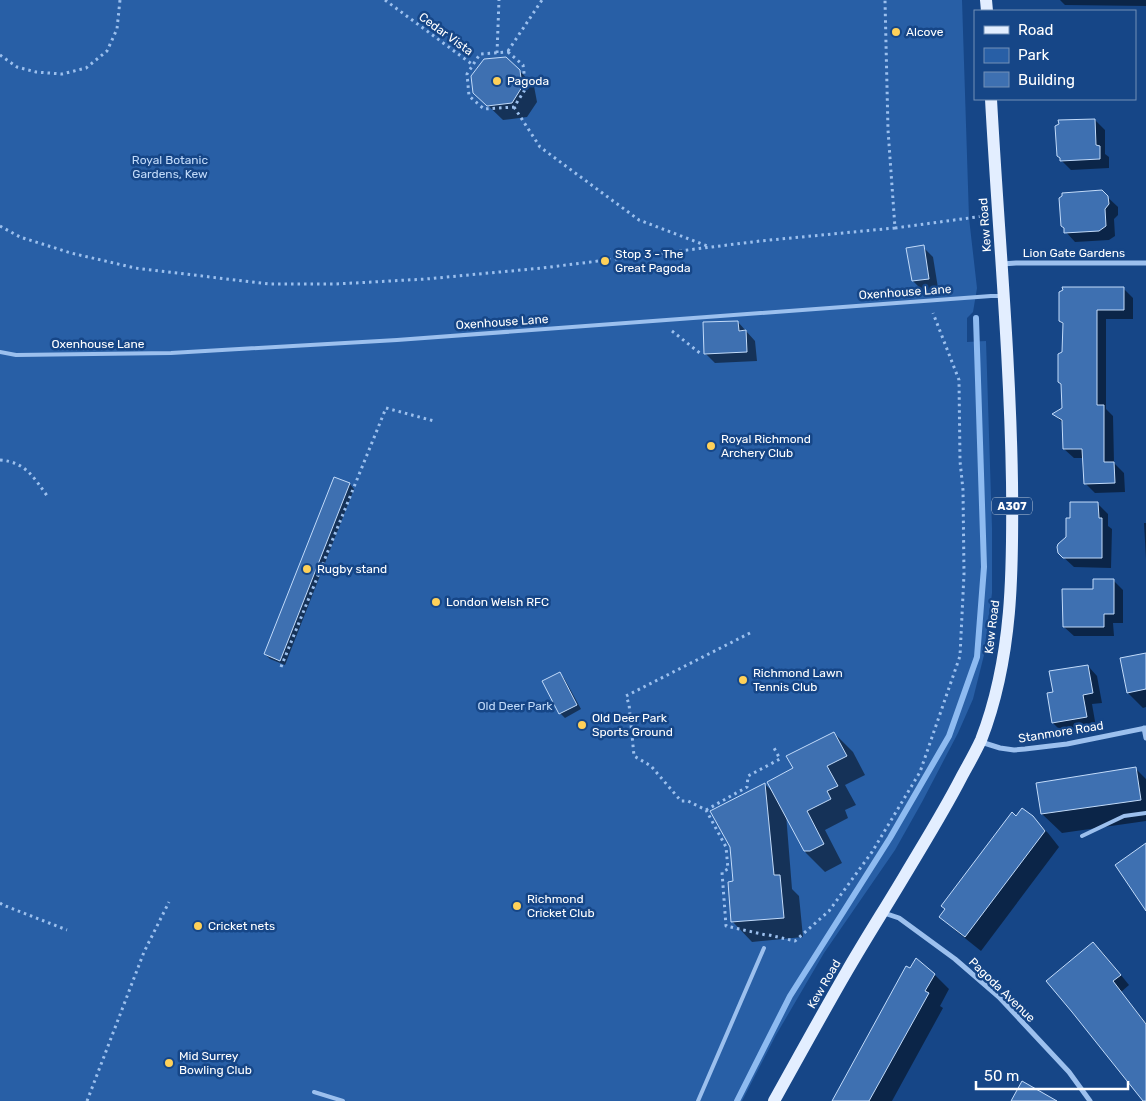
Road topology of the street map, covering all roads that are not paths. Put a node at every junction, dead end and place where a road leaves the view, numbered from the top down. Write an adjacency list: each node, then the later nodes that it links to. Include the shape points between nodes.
1 (991, 100): 2 (main road, Kew Road / A307)
2 (1002, 264): 3 (street, Lion Gate Gardens); 4 (main road, Kew Road / A307)
3 (1146, 264)
4 (1004, 296): 5 (lane, Oxenhouse Lane, via 397,340 170,353); 8 (main road, Kew Road / A307, via 1011,437 1009,616 996,694)
5 (0, 352)
6 (1145, 728): 7 (street); 8 (street, Stanmore Road, via 1041,748 1014,750)
7 (1146, 738)
8 (980, 742): 11 (main road, Kew Road / A307)
9 (1146, 813): 10 (lane, via 1124,816)
10 (1082, 836)
11 (883, 912): 16 (main road, Kew Road / A307); 17 (street, Pagoda Avenue, via 899,918 955,959 999,997 1070,1072)
12 (764, 948): 15 (lane)
13 (314, 1092): 14 (lane)
14 (343, 1101)
15 (698, 1101)
16 (774, 1101)
17 (1090, 1101)

